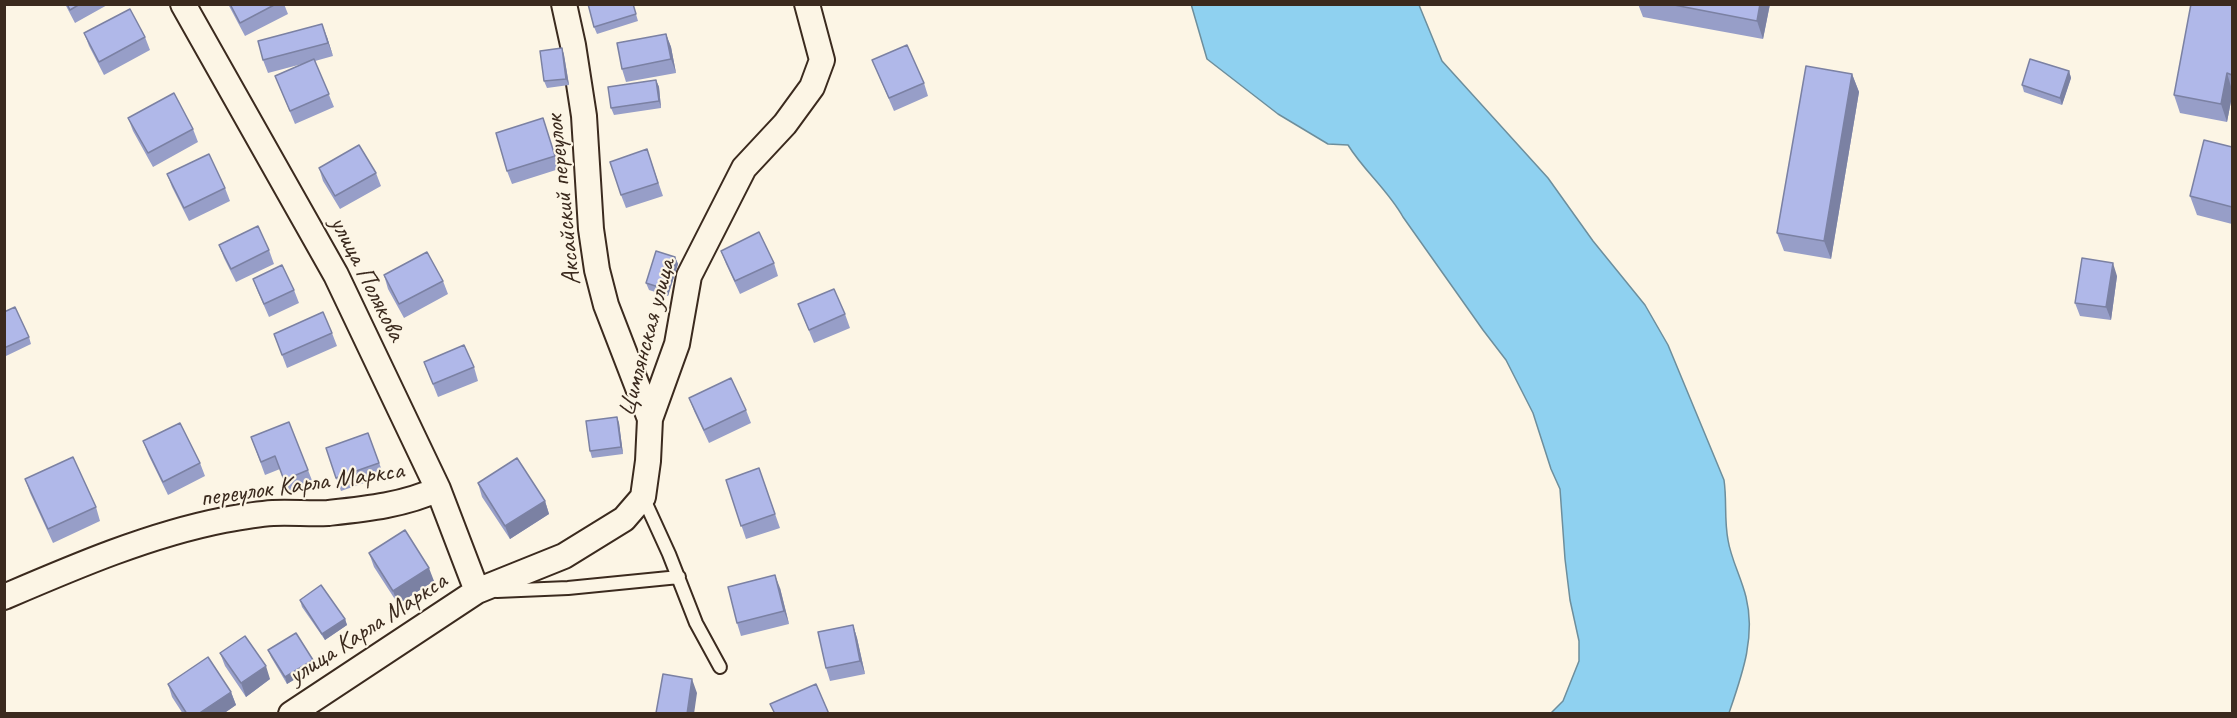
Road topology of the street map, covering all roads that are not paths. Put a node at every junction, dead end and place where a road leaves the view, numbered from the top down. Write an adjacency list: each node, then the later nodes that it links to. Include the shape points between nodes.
1 (183, 4): 5 (street, улица Полякова, via 336,275)
2 (564, 4): 4 (street, Аксайский переулок, via 584,116 597,270)
3 (807, 4): 4 (street, Цимлянская улица, via 822,60 812,87 785,124 744,168 689,276 677,344)
4 (650, 419): 6 (street, Цимлянская улица)
5 (438, 489): 8 (street, улица Полякова); 9 (street, переулок Карла Маркса, via 419,498 376,506 326,513 272,513 221,521 89,560)
6 (643, 497): 7 (lane); 8 (street, via 624,519 564,556)
7 (679, 577): 8 (lane, via 568,588); 10 (lane, via 696,623)
8 (477, 591): 11 (street, улица Карла Маркса)
9 (4, 597)
10 (720, 667)
11 (291, 714)

